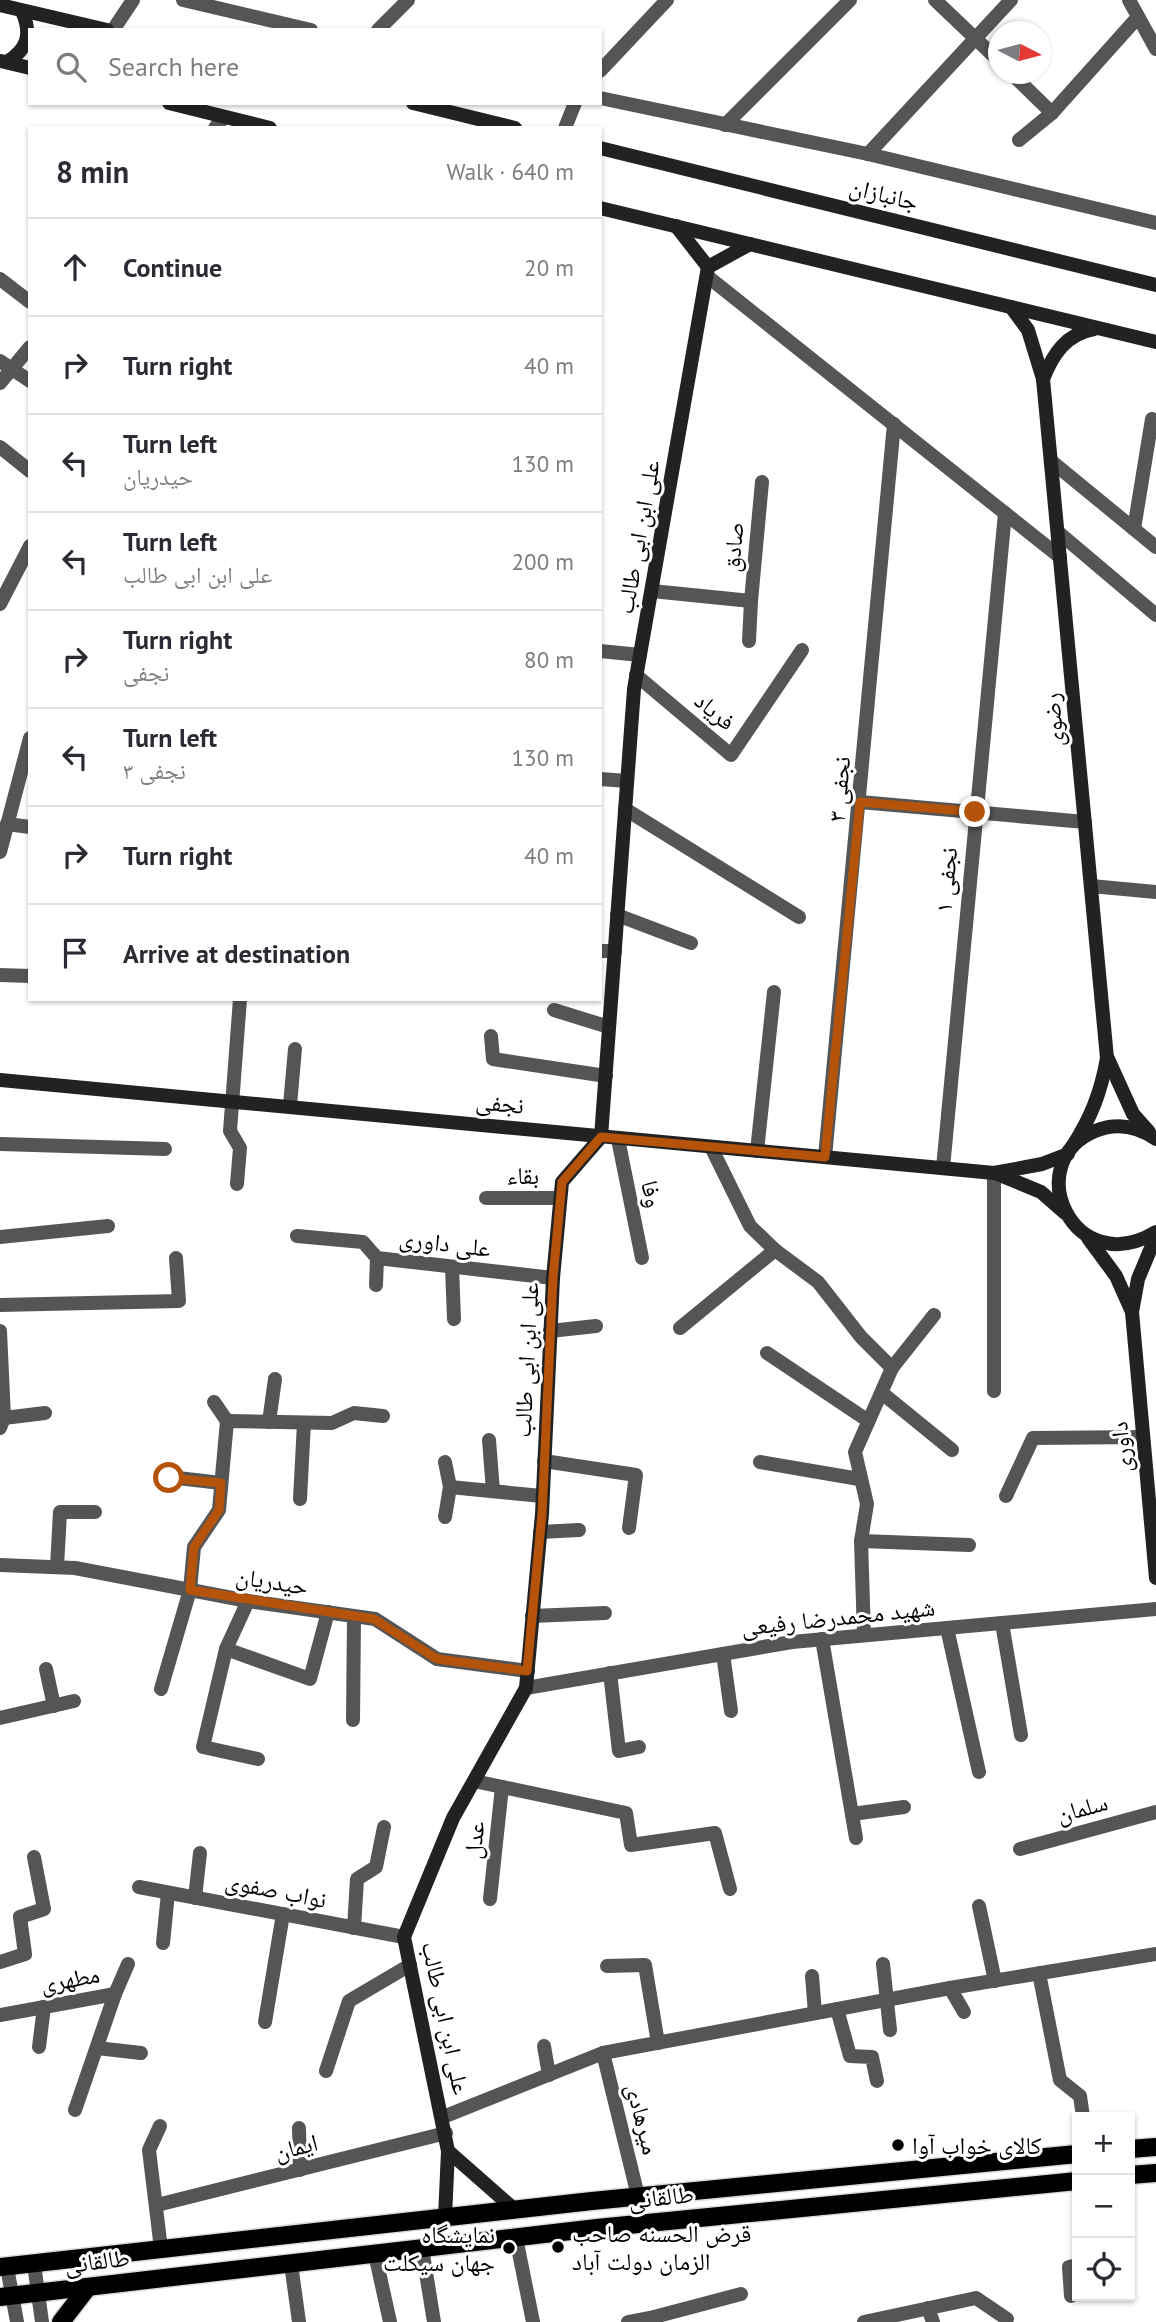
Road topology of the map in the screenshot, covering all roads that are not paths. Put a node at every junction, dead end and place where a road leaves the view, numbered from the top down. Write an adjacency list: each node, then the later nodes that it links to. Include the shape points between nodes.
1 (133, 0): 14 (street)
2 (183, 0): 15 (street)
3 (408, 0): 16 (street)
4 (667, 0): 23 (street)
5 (850, 0): 31 (street)
6 (935, 0): 17 (street)
7 (1011, 0): 17 (street)
8 (1129, 0): 11 (street)
9 (0, 5): 10 (street)
10 (22, 11): 12 (street); 13 (street)
11 (1138, 17): 20 (street); 29 (street)
12 (29, 28)
13 (98, 28)
14 (114, 28)
15 (302, 28)
16 (380, 28)
17 (976, 38): 19 (street); 37 (street)
18 (28, 41): 21 (street, via 20,54)
19 (988, 49)
20 (1156, 49)
21 (4, 61): 22 (street)
22 (28, 67)
23 (602, 69)
24 (1022, 84): 29 (street)
25 (602, 99): 31 (street)
26 (174, 105): 30 (street)
27 (421, 105): 33 (street)
28 (574, 105): 34 (street)
29 (1052, 113): 35 (street)
30 (219, 122): 32 (street)
31 (725, 125): 37 (street)
32 (253, 126)
33 (507, 126)
34 (566, 126)
35 (1018, 140)
36 (602, 148): 44 (street, جانبازان)
37 (868, 154): 39 (street)
38 (602, 208): 40 (street)
39 (1156, 223)
40 (676, 226): 41 (street); 42 (street)
41 (750, 244): 42 (street); 46 (street)
42 (707, 272): 55 (street); 66 (street, علی ابن ابی طالب)
43 (0, 279): 45 (street)
44 (1156, 285)
45 (28, 300)
46 (1011, 307): 47 (street); 52 (street, رضوی, via 1028,330)
47 (1098, 328): 48 (street); 52 (street, via 1067,340 1053,356)
48 (1156, 342)
49 (28, 349): 50 (street)
50 (5, 366): 51 (street); 53 (street)
51 (28, 379)
52 (1043, 379): 57 (street, رضوی)
53 (0, 383)
54 (1152, 419): 61 (street)
55 (894, 424): 60 (street); 80 (street, نجفی ۳)
56 (0, 447): 58 (street)
57 (1051, 461): 61 (street); 62 (street, رضوی)
58 (28, 469)
59 (762, 482): 67 (street, صادق)
60 (1005, 513): 65 (street); 82 (street, نجفی ۱)
61 (1134, 529): 63 (street)
62 (1058, 532): 65 (street, رضوی); 69 (street)
63 (1156, 547)
64 (28, 550): 68 (street)
65 (1060, 557): 83 (street, رضوی)
66 (652, 590): 67 (street, صادق); 73 (street, علی ابن ابی طالب)
67 (751, 600): 70 (street)
68 (0, 604)
69 (1156, 615)
70 (749, 640)
71 (802, 650): 74 (street, فریاد, via 731,755)
72 (602, 651): 73 (street)
73 (640, 655): 74 (street, علی ابن ابی طالب)
74 (636, 675): 77 (street, علی ابن ابی طالب)
75 (28, 746): 79 (street)
76 (602, 779): 77 (street)
77 (627, 781): 81 (street, علی ابن ابی طالب)
78 (0, 792): 79 (street)
79 (14, 798): 84 (street)
80 (860, 802): 82 (street); 114 (street, نجفی ۳)
81 (625, 809): 89 (street, علی ابن ابی طالب); 90 (street)
82 (975, 812): 83 (street); 115 (street, نجفی ۱)
83 (1085, 822): 87 (street, رضوی)
84 (7, 824): 85 (street); 86 (street)
85 (28, 827)
86 (0, 852)
87 (1091, 886): 88 (street); 101 (street, رضوی)
88 (1156, 892)
89 (618, 915): 91 (street); 92 (street, علی ابن ابی طالب)
90 (799, 916)
91 (691, 943)
92 (608, 951): 98 (street, علی ابن ابی طالب)
93 (0, 975): 94 (street)
94 (28, 976)
95 (774, 992): 113 (street)
96 (240, 1001): 104 (street)
97 (554, 1010): 98 (street)
98 (609, 1027): 102 (street, علی ابن ابی طالب)
99 (491, 1036): 102 (street, via 493,1059)
100 (295, 1049): 105 (street)
101 (1107, 1058): 107 (street, via 1133,1114); 112 (street, via 1091,1117)
102 (606, 1076): 106 (street, علی ابن ابی طالب)
103 (0, 1080): 104 (street, نجفی)
104 (233, 1100): 105 (street, نجفی); 117 (street, via 230,1132 240,1148)
105 (290, 1105): 106 (street, نجفی)
106 (601, 1137): 108 (street, نجفی); 119 (street, علی ابن ابی طالب, via 562,1182)
107 (1154, 1138): 112 (street, via 1125,1125 1106,1127 1087,1134)
108 (618, 1139): 110 (street, نجفی); 129 (street, وفا)
109 (0, 1144): 111 (street)
110 (711, 1147): 113 (street, نجفی); 126 (street, via 750,1226)
111 (165, 1149)
112 (1070, 1150): 116 (street, via 1042,1164); 120 (street, via 1059,1184)
113 (757, 1151): 114 (street, نجفی)
114 (825, 1157): 115 (street, نجفی)
115 (943, 1168): 116 (street, نجفی)
116 (994, 1172): 120 (street, via 1041,1192); 144 (street)
117 (237, 1184)
118 (486, 1198): 119 (street, بقاء)
119 (560, 1198): 131 (street, علی ابن ابی طالب)
120 (1067, 1214): 123 (street)
121 (108, 1226): 125 (street)
122 (1156, 1234): 123 (street, via 1123,1246 1102,1244); 134 (street, via 1138,1279)
123 (1085, 1235): 134 (street, via 1116,1276)
124 (297, 1236): 128 (street, علی داوری, via 363,1242)
125 (0, 1237)
126 (775, 1250): 138 (street); 142 (street, via 818,1282)
127 (176, 1258): 133 (street, via 179,1301)
128 (376, 1258): 130 (street, علی داوری); 132 (street)
129 (642, 1258)
130 (452, 1267): 131 (street, علی داوری); 136 (street)
131 (553, 1278): 140 (street, علی ابن ابی طالب)
132 (376, 1285)
133 (0, 1305)
134 (1132, 1312): 154 (street, داوری)
135 (934, 1315): 142 (street)
136 (454, 1319)
137 (596, 1326): 140 (street)
138 (680, 1328)
139 (0, 1331): 152 (street)
140 (550, 1331): 157 (street, علی ابن ابی طالب)
141 (767, 1353): 149 (street)
142 (892, 1368): 145 (street)
143 (275, 1379): 151 (street)
144 (994, 1391)
145 (882, 1393): 149 (street); 156 (street)
146 (214, 1402): 150 (street)
147 (45, 1413): 152 (street)
148 (383, 1416): 153 (street, via 354,1413 332,1423)
149 (867, 1420): 161 (street, via 855,1452)
150 (227, 1421): 151 (street); 162 (street)
151 (270, 1422): 153 (street)
152 (2, 1423)
153 (304, 1423): 167 (street)
154 (1143, 1437): 166 (street, via 1033,1438); 177 (street, داوری)
155 (489, 1440): 164 (street)
156 (952, 1450)
157 (544, 1461): 165 (street, علی ابن ابی طالب); 170 (street, via 636,1475)
158 (445, 1462): 163 (street)
159 (760, 1462): 161 (street)
160 (169, 1478): 162 (street)
161 (859, 1479): 173 (street, via 867,1504)
162 (221, 1483): 178 (street, via 219,1510 194,1547)
163 (450, 1487): 164 (street); 169 (street)
164 (493, 1491): 165 (street)
165 (542, 1496): 172 (street, علی ابن ابی طالب)
166 (1006, 1496)
167 (300, 1499)
168 (95, 1512): 176 (street, via 60,1511)
169 (445, 1517)
170 (629, 1528)
171 (579, 1530): 172 (street)
172 (540, 1532): 184 (street, علی ابن ابی طالب)
173 (860, 1541): 174 (street); 187 (street)
174 (969, 1545)
175 (0, 1565): 176 (street, حیدریان)
176 (57, 1567): 178 (street, حیدریان)
177 (1156, 1578)
178 (190, 1590): 179 (street, حیدریان); 195 (street)
179 (248, 1601): 181 (street, حیدریان); 189 (street)
180 (1156, 1609): 185 (street, شهید محمدرضا رفیعی)
181 (328, 1612): 183 (street, حیدریان); 189 (street, via 310,1679)
182 (605, 1613): 184 (street)
183 (354, 1616): 192 (street, حیدریان, via 374,1619 437,1659); 200 (street)
184 (532, 1616): 192 (street, علی ابن ابی طالب)
185 (1002, 1623): 186 (street, شهید محمدرضا رفیعی); 201 (street)
186 (947, 1628): 187 (street, شهید محمدرضا رفیعی); 204 (street)
187 (864, 1635): 188 (street, شهید محمدرضا رفیعی)
188 (822, 1639): 190 (street, شهید محمدرضا رفیعی); 209 (street)
189 (226, 1649): 203 (street, via 203,1747)
190 (723, 1654): 193 (street, شهید محمدرضا رفیعی); 198 (street)
191 (46, 1670): 197 (street)
192 (527, 1671): 194 (street, علی ابن ابی طالب)
193 (610, 1674): 194 (street, شهید محمدرضا رفیعی); 202 (street, via 619,1751)
194 (526, 1688): 205 (street, علی ابن ابی طالب)
195 (161, 1689)
196 (74, 1701): 197 (street)
197 (54, 1706): 199 (street)
198 (731, 1711)
199 (0, 1718)
200 (352, 1720)
201 (1021, 1735)
202 (639, 1747)
203 (258, 1759)
204 (979, 1772)
205 (474, 1781): 206 (street); 223 (street, علی ابن ابی طالب, via 453,1818)
206 (502, 1787): 216 (street, via 626,1813 631,1845 715,1833); 219 (street, عدل)
207 (904, 1807): 209 (street)
208 (1156, 1812): 212 (street, سلمان)
209 (852, 1814): 211 (street)
210 (384, 1827): 222 (street, via 376,1867 357,1879)
211 (856, 1838)
212 (1020, 1849)
213 (200, 1853): 218 (street)
214 (34, 1857): 226 (street, via 44,1909 20,1917 25,1954)
215 (139, 1887): 217 (street, نواب صفوی)
216 (730, 1889)
217 (168, 1893): 218 (street, نواب صفوی); 224 (street)
218 (195, 1898): 221 (street, نواب صفوی)
219 (490, 1899)
220 (979, 1906): 233 (street)
221 (283, 1914): 222 (street, نواب صفوی); 242 (street)
222 (354, 1928): 223 (street, نواب صفوی)
223 (404, 1937): 229 (street, علی ابن ابی طالب)
224 (163, 1943)
225 (1156, 1954): 231 (street)
226 (0, 1962)
227 (128, 1964): 235 (street, مطهری)
228 (883, 1964): 236 (street)
229 (410, 1965): 250 (street, via 349,2001); 255 (street, علی ابن ابی طالب)
230 (607, 1966): 244 (street, via 645,1965)
231 (1039, 1973): 233 (street); 254 (street, via 1060,2080 1080,2096)
232 (812, 1976): 240 (street)
233 (995, 1981): 234 (street)
234 (950, 1988): 236 (street); 239 (street)
235 (116, 1994): 237 (street, مطهری); 247 (street)
236 (886, 2000): 238 (street); 243 (street)
237 (44, 2007): 241 (street, مطهری); 246 (street)
238 (837, 2009): 240 (street); 252 (street, via 850,2056 872,2057)
239 (964, 2012)
240 (815, 2014): 244 (street)
241 (0, 2015)
242 (265, 2022)
243 (890, 2030)
244 (658, 2043): 249 (street)
245 (544, 2046): 251 (street)
246 (39, 2047)
247 (97, 2048): 248 (street); 253 (street)
248 (141, 2053)
249 (603, 2053): 251 (street); 267 (street, میرهادی)
250 (326, 2071)
251 (549, 2075): 255 (street)
252 (877, 2081)
253 (75, 2110)
254 (1082, 2112)
255 (443, 2117): 258 (street, علی ابن ابی طالب)
256 (160, 2126): 268 (street, via 149,2150)
257 (299, 2128): 263 (street)
258 (446, 2133): 261 (street, علی ابن ابی طالب); 263 (street, ایمان)
259 (1156, 2147): 260 (main road)
260 (1135, 2149)
261 (448, 2151): 269 (street); 270 (street, علی ابن ابی طالب)
262 (1072, 2154): 267 (main road, طالقانی)
263 (300, 2169): 268 (street, ایمان)
264 (1156, 2173): 265 (main road)
265 (1135, 2175)
266 (1072, 2182): 271 (main road, طالقانی)
267 (638, 2196): 269 (main road, طالقانی)
268 (157, 2205): 273 (street)
269 (514, 2209): 270 (main road, طالقانی)
270 (445, 2217): 273 (main road, طالقانی)
271 (516, 2238): 272 (main road, طالقانی); 293 (street)
272 (422, 2248): 274 (main road, طالقانی); 292 (street)
273 (161, 2249): 276 (main road, طالقانی)
274 (375, 2254): 275 (main road, طالقانی); 291 (street)
275 (291, 2263): 279 (main road, طالقانی); 290 (street)
276 (34, 2264): 278 (main road, طالقانی); 280 (street)
277 (1072, 2266): 283 (street)
278 (4, 2267): 282 (street)
279 (88, 2287): 280 (main road, طالقانی); 289 (main road)
280 (38, 2292): 282 (main road, طالقانی); 288 (street)
281 (741, 2294): 286 (street)
282 (6, 2296): 287 (street)
283 (1071, 2296)
284 (931, 2315): 285 (street, via 976,2298); 295 (street)
285 (1007, 2319)
286 (655, 2320): 294 (street)
287 (17, 2322)
288 (42, 2322)
289 (61, 2322)
290 (299, 2322)
291 (390, 2322)
292 (434, 2322)
293 (533, 2322)
294 (628, 2322)
295 (864, 2322)

